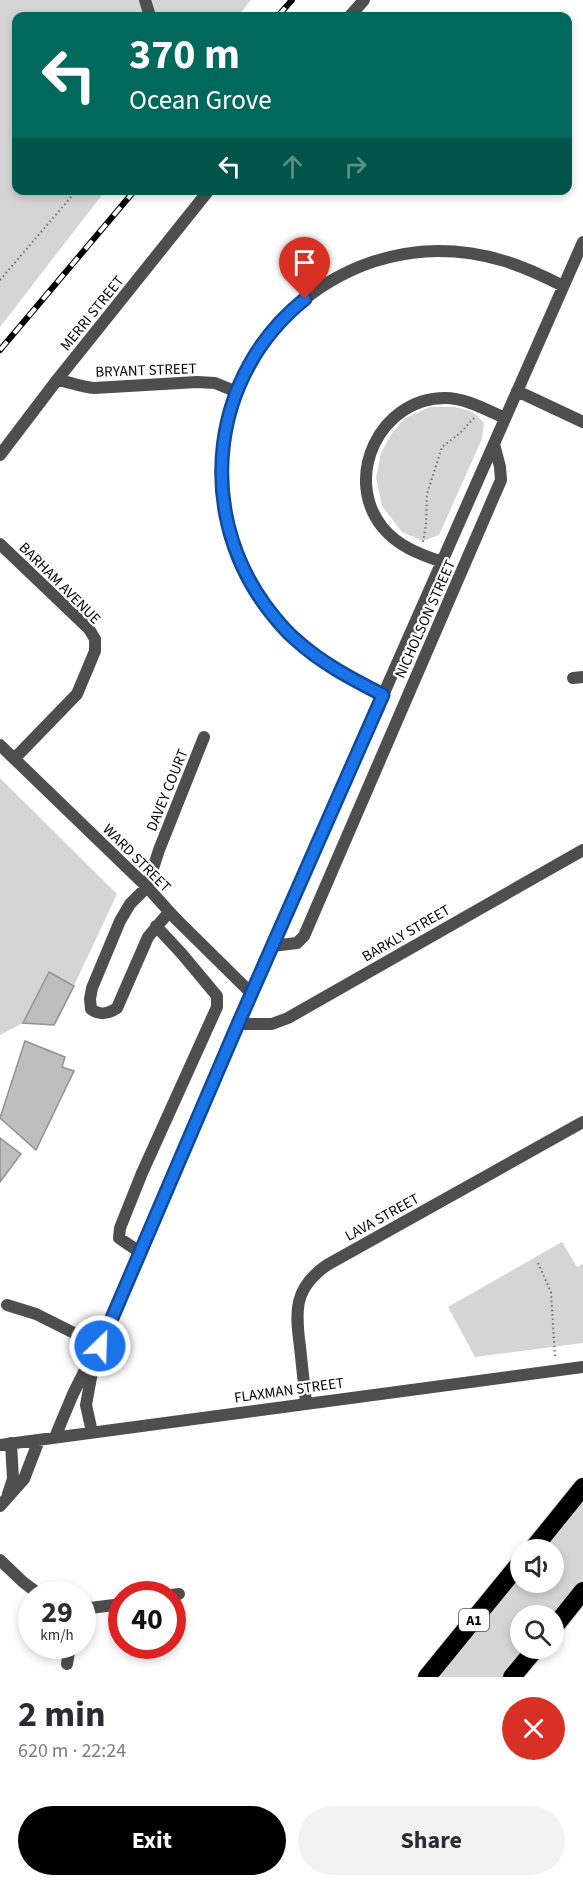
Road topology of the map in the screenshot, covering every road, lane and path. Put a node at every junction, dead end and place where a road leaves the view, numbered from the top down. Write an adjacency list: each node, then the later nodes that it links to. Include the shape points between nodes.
1 (364, 0): 2 (street)
2 (354, 12)
3 (73, 195): 6 (path)
4 (205, 195): 8 (street, MERRI STREET)
5 (583, 242): 7 (street, NICHOLSON STREET)
6 (0, 280)
7 (563, 286): 9 (street, NICHOLSON STREET); 10 (street, via 510,262 458,252 413,253 371,263 341,276 294,308 260,348)
8 (57, 380): 10 (street, BRYANT STREET, via 94,388 215,383); 15 (street, MERRI STREET)
9 (517, 391): 12 (street, NICHOLSON STREET); 13 (street)
10 (237, 392): 19 (street, via 225,433 221,475 228,529 245,572 258,595 294,639 336,670)
11 (476, 415): 17 (path, via 442,447 427,494 423,541)
12 (505, 418): 14 (street, NICHOLSON STREET); 17 (street, via 458,399 429,400 399,413 377,437 367,462 369,500 383,528)
13 (583, 422)
14 (494, 444): 18 (street, NICHOLSON STREET); 27 (street, NICHOLSON STREET, via 501,480 304,936 297,943)
15 (0, 455)
16 (0, 544): 22 (street, BARHAM AVENUE, via 95,639 95,651 77,693)
17 (417, 553): 18 (street)
18 (442, 562): 19 (street, NICHOLSON STREET)
19 (383, 695): 27 (street, NICHOLSON STREET)
20 (204, 737): 24 (street, DAVEY COURT)
21 (0, 745): 22 (street, WARD STREET)
22 (14, 759): 24 (street, WARD STREET)
23 (583, 850): 29 (street, BARKLY STREET, via 288,1018 272,1024)
24 (147, 887): 25 (street, WARD STREET); 26 (street, via 120,921 92,988 91,1009 96,1013 109,1013 117,1008)
25 (169, 912): 26 (street); 28 (street, WARD STREET)
26 (156, 926): 31 (street, via 217,996 217,1007 120,1228 119,1238)
27 (272, 946): 28 (street, NICHOLSON STREET)
28 (252, 993): 29 (street, NICHOLSON STREET)
29 (238, 1024): 31 (street, NICHOLSON STREET)
30 (583, 1122): 37 (street, LAVA STREET, via 311,1277 301,1293 297,1313)
31 (141, 1253): 34 (street, NICHOLSON STREET)
32 (538, 1263): 36 (path, via 551,1292)
33 (7, 1305): 34 (street, via 36,1314)
34 (98, 1350): 38 (street, NICHOLSON STREET, via 86,1405); 39 (street, NICHOLSON STREET, via 78,1382)
35 (583, 1366): 36 (street, FLAXMAN STREET)
36 (556, 1369): 37 (street, FLAXMAN STREET)
37 (306, 1403): 38 (street, FLAXMAN STREET)
38 (92, 1432): 39 (street, FLAXMAN STREET)
39 (55, 1437): 40 (street, FLAXMAN STREET)
40 (39, 1440): 41 (street, FLAXMAN STREET); 43 (street, via 24,1479)
41 (5, 1444): 43 (street, via 13,1479 12,1488)
42 (583, 1487): 44 (highway)
43 (0, 1506)
44 (541, 1539)
45 (0, 1560): 47 (street)
46 (510, 1575): 53 (highway, A1)
47 (22, 1581)
48 (579, 1603): 49 (highway)
49 (564, 1617)
50 (68, 1659): 52 (street)
51 (527, 1659): 54 (highway)
52 (67, 1664)
53 (427, 1677)
54 (512, 1677)

